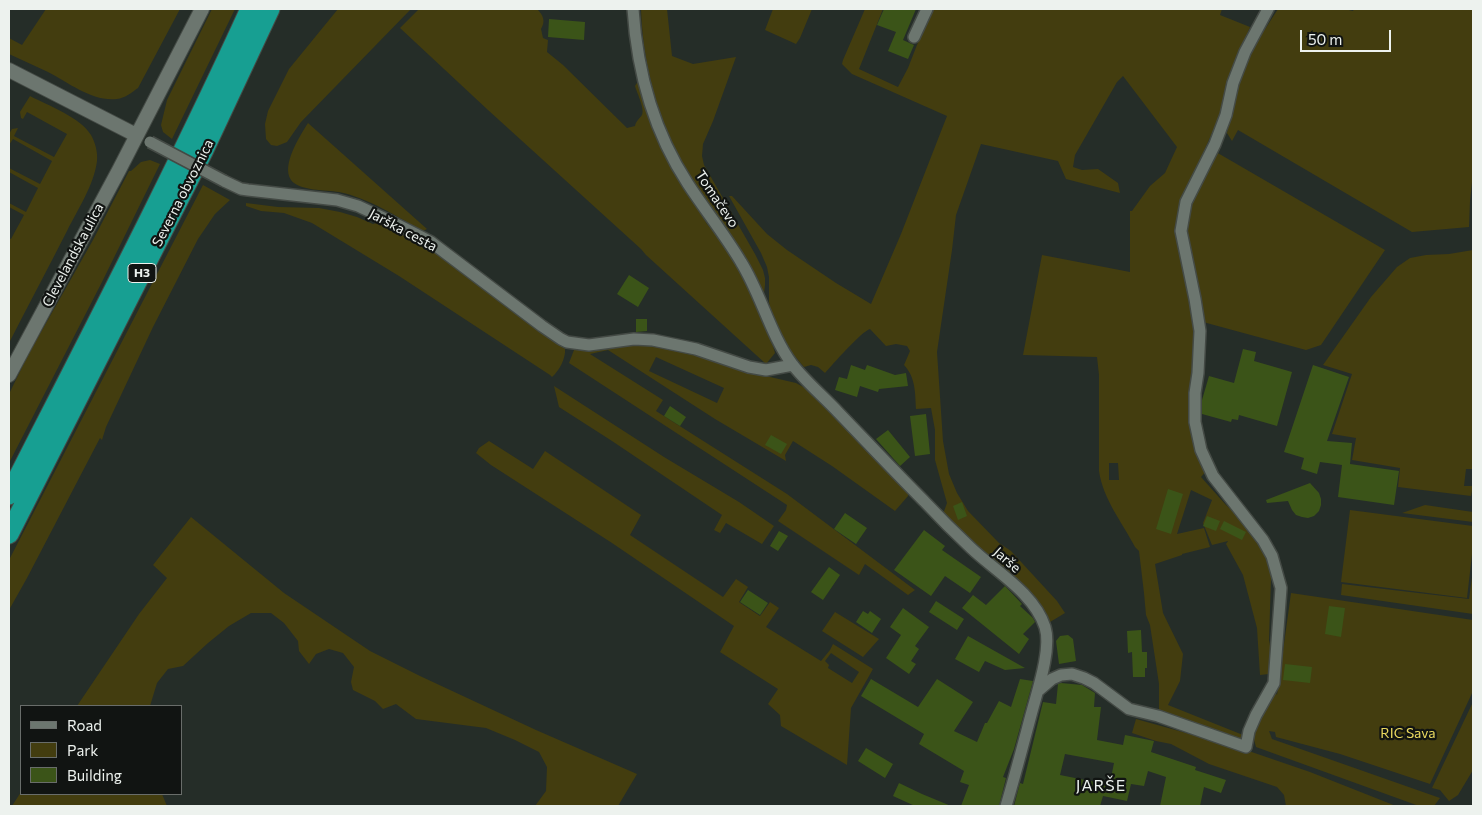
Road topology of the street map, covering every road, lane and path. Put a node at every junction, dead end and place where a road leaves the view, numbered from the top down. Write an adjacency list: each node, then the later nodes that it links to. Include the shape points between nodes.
1 (202, 9): 9 (street, Clevelandska ulica)
2 (250, 9): 13 (highway, Severna obvoznica / H3, via 175,166)
3 (270, 9): 14 (highway, Severna obvoznica / H3, via 203,152)
4 (634, 9): 10 (street, Tomačevo, via 641,62 663,139 686,182 754,284)
5 (927, 9): 7 (street)
6 (1266, 13): 15 (street, via 1245,52 1215,144 1186,202 1181,231 1200,331 1195,422 1201,450 1213,476 1263,540 1272,556 1281,588 1274,683 1249,731 1246,747 1129,709 1094,684 1072,674 1052,679)
7 (914, 37)
8 (9, 70): 9 (street, Jarška cesta)
9 (136, 135): 10 (street, Jarška cesta, bridge, via 240,189 337,200 390,221 431,242 568,342 589,345 652,340 696,349 758,369); 11 (street, Clevelandska ulica)
10 (793, 365): 12 (street, Tomačevo)
11 (9, 375)
12 (815, 388): 15 (street, Jarše, via 971,549 1031,601 1046,628)
13 (9, 494)
14 (9, 534)
15 (1038, 690): 16 (street, Jarše)
16 (1006, 806)

